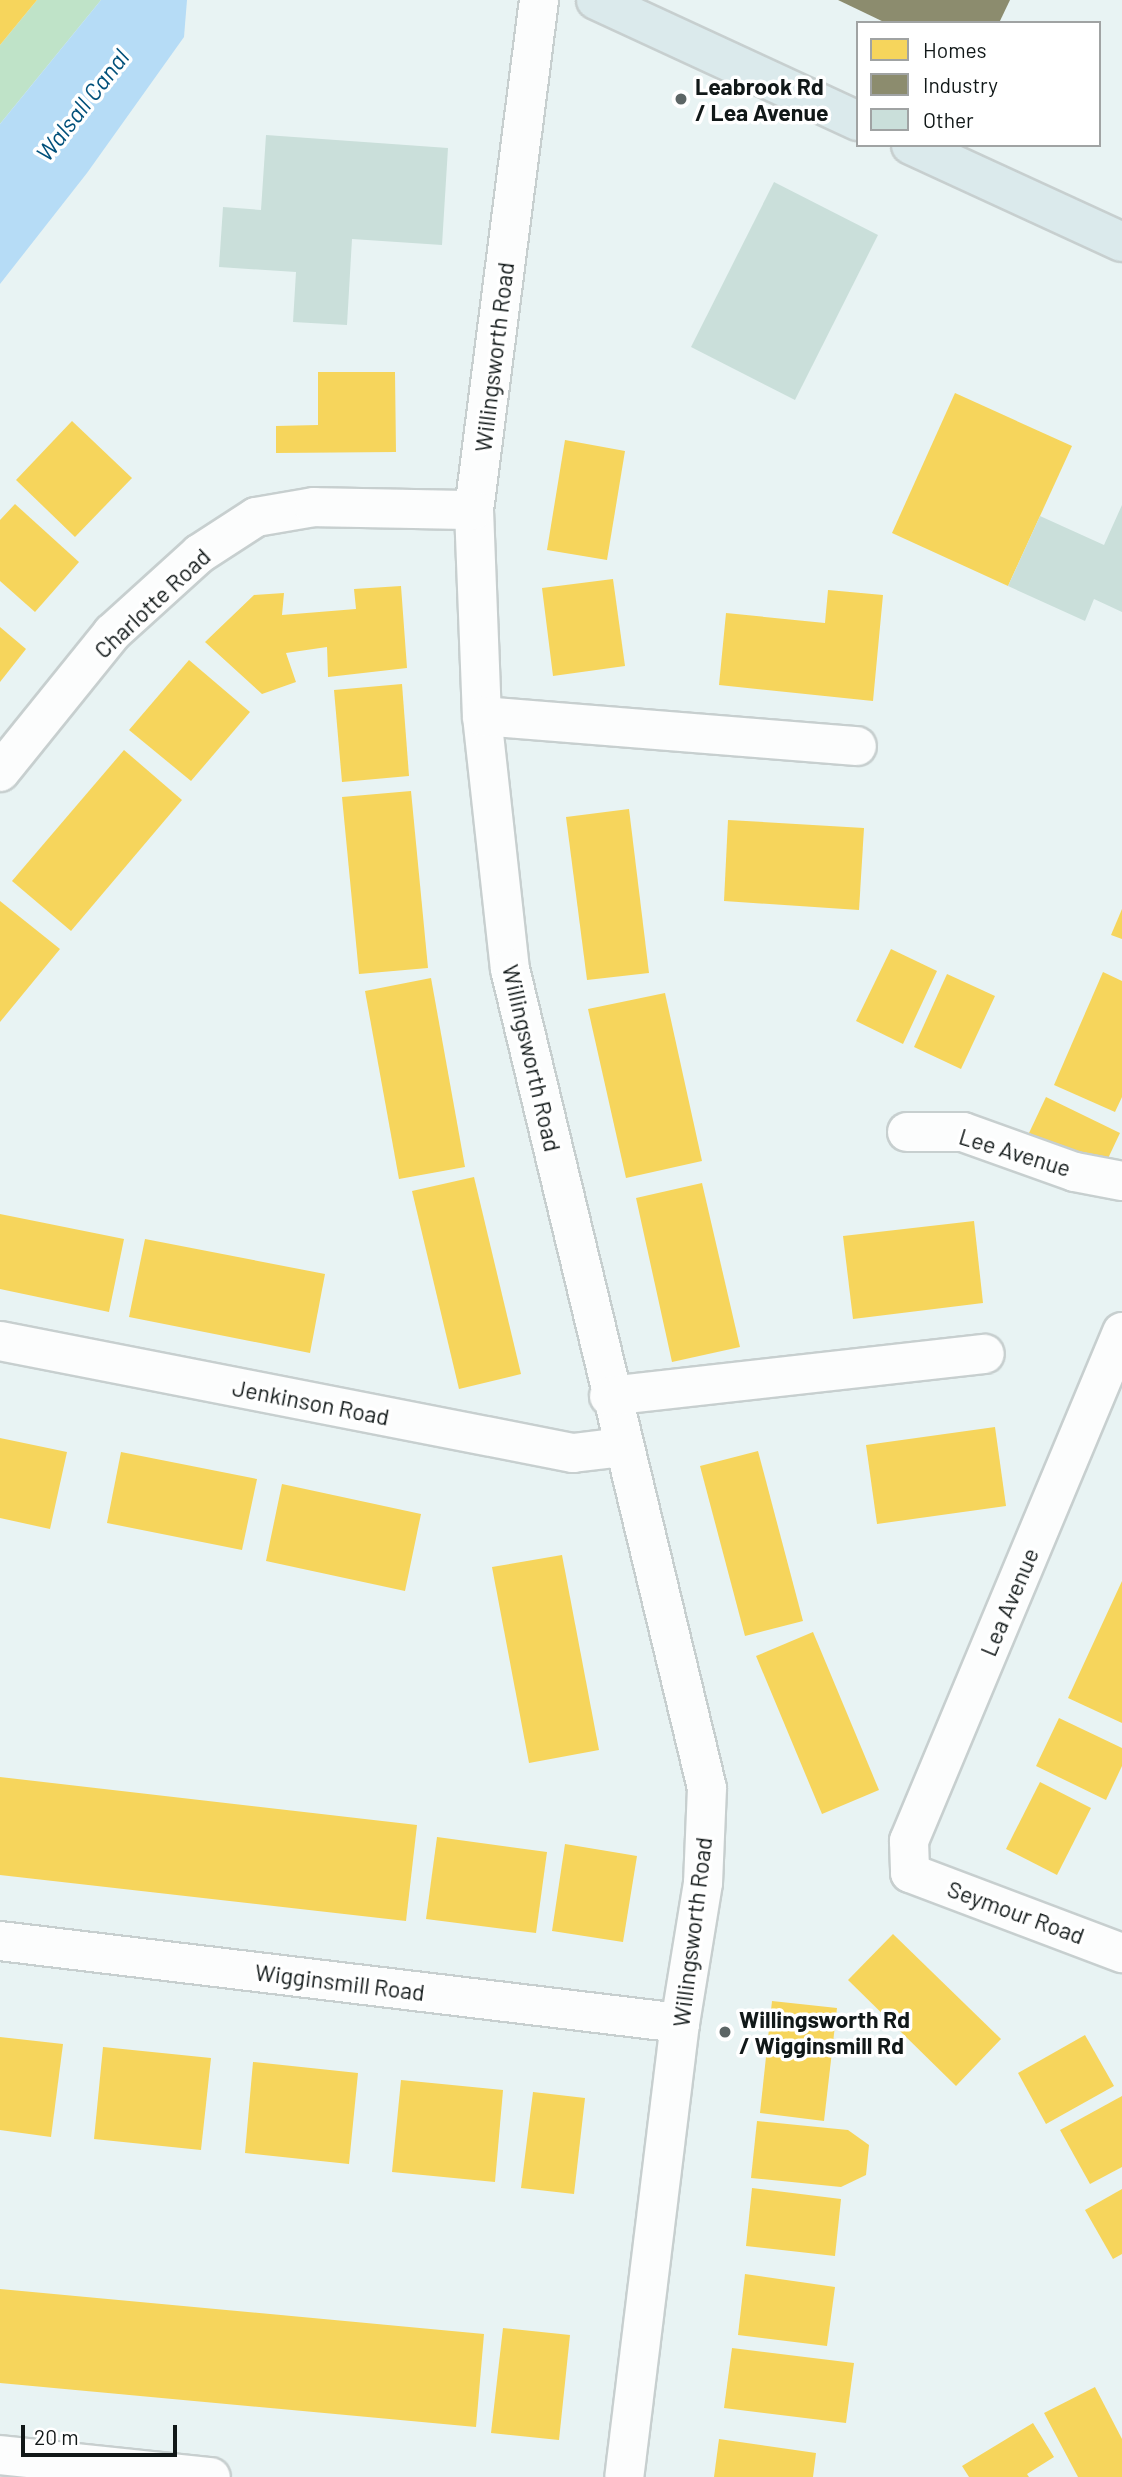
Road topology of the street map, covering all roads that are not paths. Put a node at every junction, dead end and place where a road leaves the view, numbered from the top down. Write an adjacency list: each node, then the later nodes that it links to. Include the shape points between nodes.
1 (539, 0): 6 (street, Willingsworth Road)
2 (596, 0): 3 (main road)
3 (856, 120)
4 (915, 147): 5 (main road)
5 (1122, 242)
6 (474, 510): 7 (street, Willingsworth Road); 9 (street, Charlotte Road, via 314,506 256,517 199,554 113,633)
7 (482, 716): 8 (street); 15 (street, Willingsworth Road, via 510,969)
8 (858, 746)
9 (0, 772)
10 (907, 1132): 11 (street, Lee Avenue, via 963,1132 1075,1172)
11 (1122, 1181)
12 (1122, 1332): 17 (street, Lea Avenue, via 909,1841)
13 (0, 1341): 16 (street, Jenkinson Road, via 573,1453)
14 (985, 1354): 15 (street)
15 (609, 1396): 16 (street, Willingsworth Road)
16 (622, 1447): 20 (street, Willingsworth Road, via 707,1788 703,1883)
17 (909, 1873): 19 (street, Seymour Road)
18 (0, 1941): 20 (street, Wigginsmill Road)
19 (1122, 1953)
20 (680, 2023): 23 (street, Willingsworth Road)
21 (0, 2455): 22 (street)
22 (211, 2477)
23 (624, 2477)

